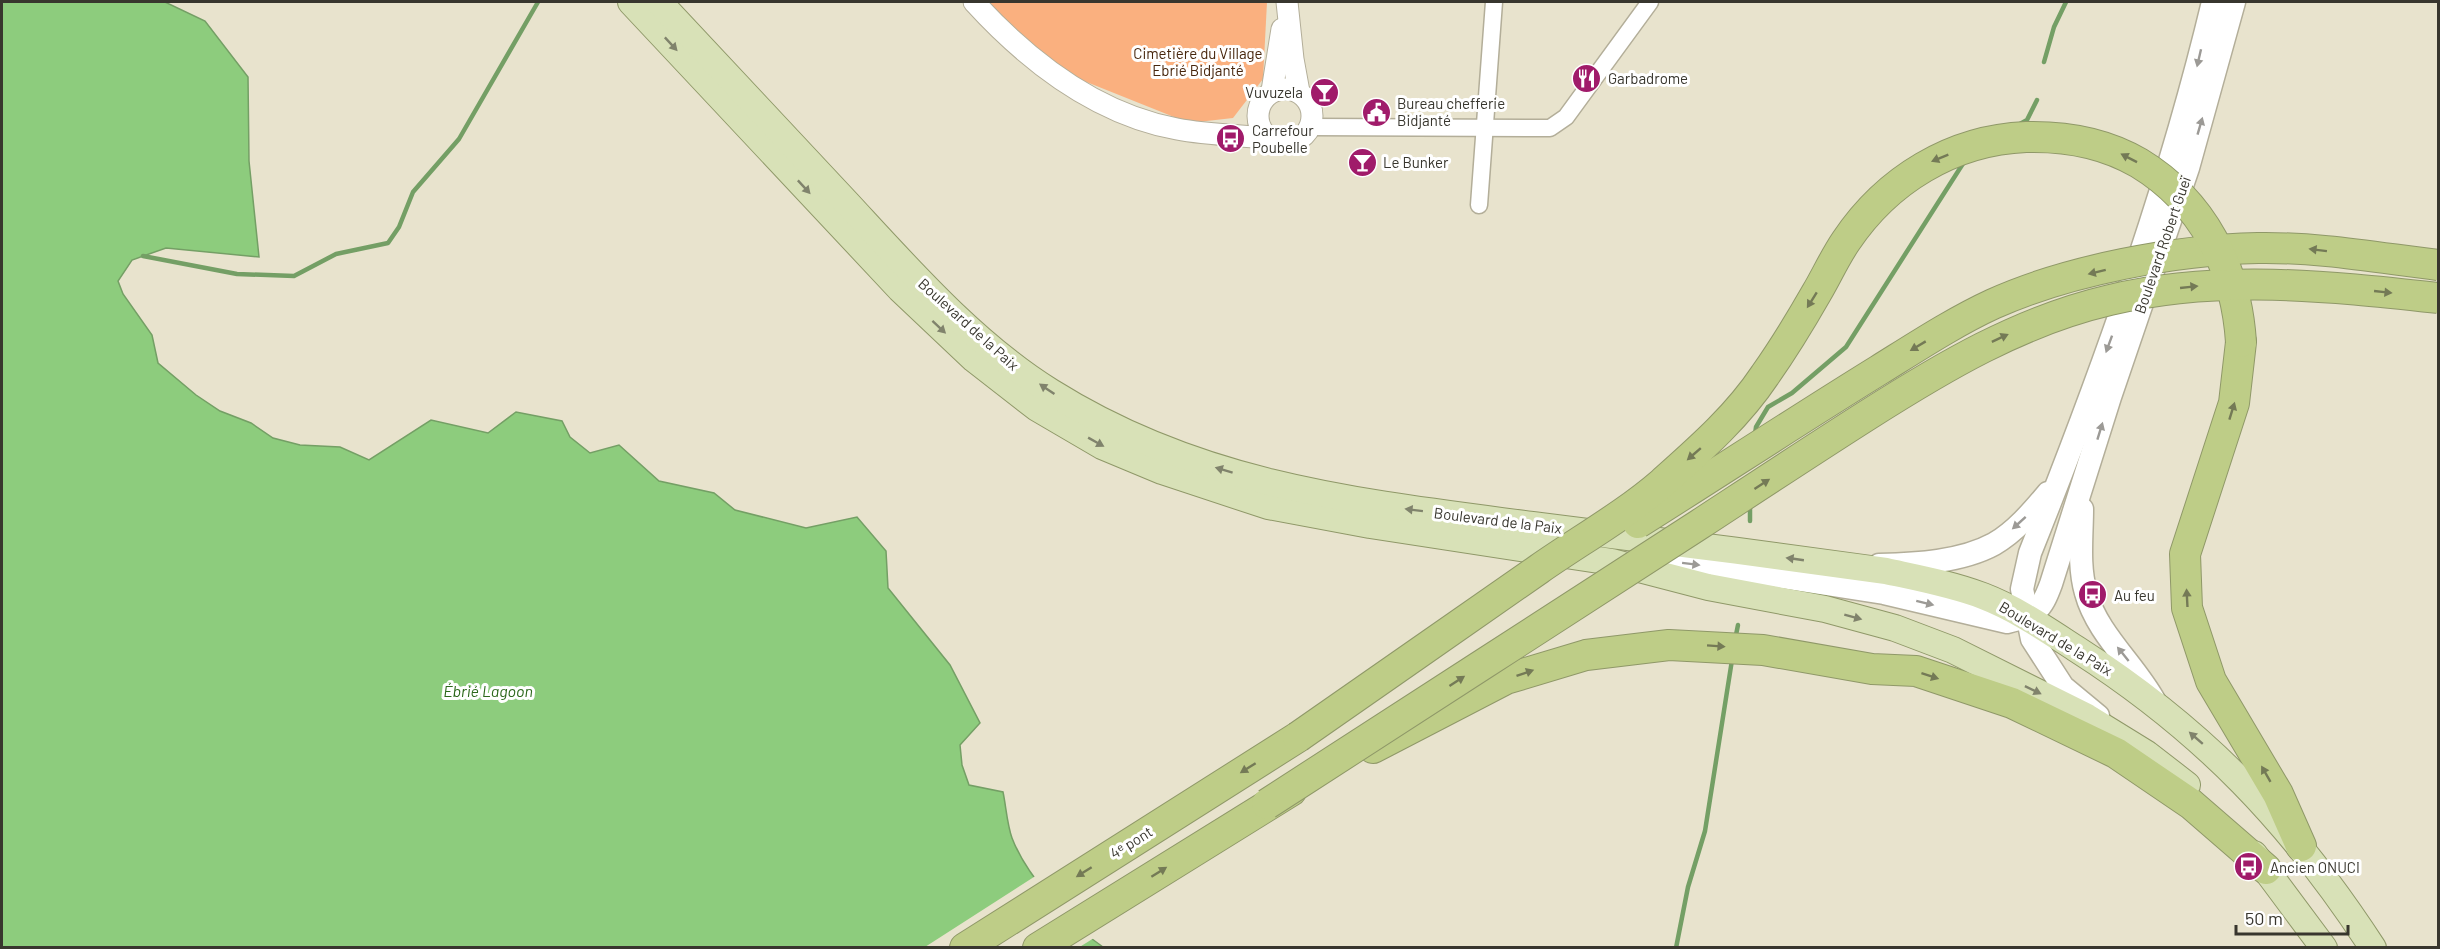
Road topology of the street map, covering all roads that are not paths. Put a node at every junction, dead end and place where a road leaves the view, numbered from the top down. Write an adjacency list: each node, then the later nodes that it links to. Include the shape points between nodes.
1 (631, 2): 19 (main road, Boulevard de la Paix, one-way to 19, via 916,305 1004,385 1102,446 1173,475 1268,506)
2 (659, 2): 20 (main road, Boulevard de la Paix, one-way to 2, via 1371,504 1283,487 1169,452 1105,423 1049,391 979,336 906,267)
3 (974, 2): 13 (street, via 1040,66 1090,96 1136,117 1176,129)
4 (1287, 2): 9 (street); 10 (street)
5 (1494, 2): 12 (street)
6 (1650, 2): 12 (street, via 1557,124 1542,129)
7 (2213, 2): 17 (main road, Boulevard Robert Gueï, one-way to 17, via 2190,99 2147,239)
8 (2234, 2): 18 (main road, Boulevard Robert Gueï, one-way to 8, via 2188,168)
9 (1272, 91): 10 (street, via 1281,88); 13 (street, via 1258,108 1261,130)
10 (1299, 92): 11 (street, via 1311,108)
11 (1310, 127): 12 (street); 13 (street, via 1296,141 1277,142)
12 (1484, 128): 14 (street)
13 (1268, 138)
14 (1479, 205)
15 (2439, 265): 23 (highway, one-way to 23, bridge, via 2308,249 2195,253 2122,265 2042,285 1992,304 1845,391)
16 (2439, 298): 25 (highway, one-way to 16, bridge, via 1860,420 2001,337 2050,317 2110,300 2186,287 2266,283)
17 (2059, 480): 20 (main road, Boulevard Robert Gueï, one-way to 20, via 2037,507 1994,544 1935,561); 21 (main road, Boulevard Robert Gueï, via 2025,573 2022,589)
18 (2082, 487): 21 (main road, Boulevard Robert Gueï, via 2045,601 2040,610); 22 (main road, Boulevard Robert Gueï, one-way to 18, via 2095,615 2086,592)
19 (1612, 562): 21 (main road, Boulevard de la Paix, one-way to 21, via 1679,562 1718,567 1884,593 2007,622); 24 (main road, Boulevard de la Paix, one-way to 24, via 1895,628 1953,650 2040,693)
20 (1853, 567): 21 (main road, Boulevard de la Paix, via 1921,578 1964,590)
21 (2026, 617): 22 (main road, Boulevard de la Paix); 24 (main road, Boulevard de la Paix, via 2040,655 2063,687)
22 (2155, 702): 26 (main road, Boulevard de la Paix, one-way to 22, via 2223,762)
23 (1298, 737): 26 (highway, one-way to 23, bridge, via 2278,794 2211,681 2187,608 2185,554 2234,403 2241,342 2237,306 2226,267 2206,225 2175,190 2135,161 2098,145 2041,137 2004,138 1965,149 1911,173 1846,240 1764,377 1717,434 1655,489); 28 (highway, 4ᵉ pont, one-way to 28)
24 (2147, 754): 27 (main road, Boulevard de la Paix, via 2231,826)
25 (1267, 804): 27 (highway, one-way to 27, bridge, via 1506,679 1586,655 1669,645 1713,646 1763,650 1872,669 1916,671 2012,703 2116,753 2191,804); 29 (highway, one-way to 25)
26 (2301, 846): 31 (main road, Boulevard de la Paix, via 2334,887)
27 (2266, 869): 30 (main road, Boulevard de la Paix)
28 (965, 948)
29 (1038, 948)
30 (2324, 948)
31 (2373, 948)

